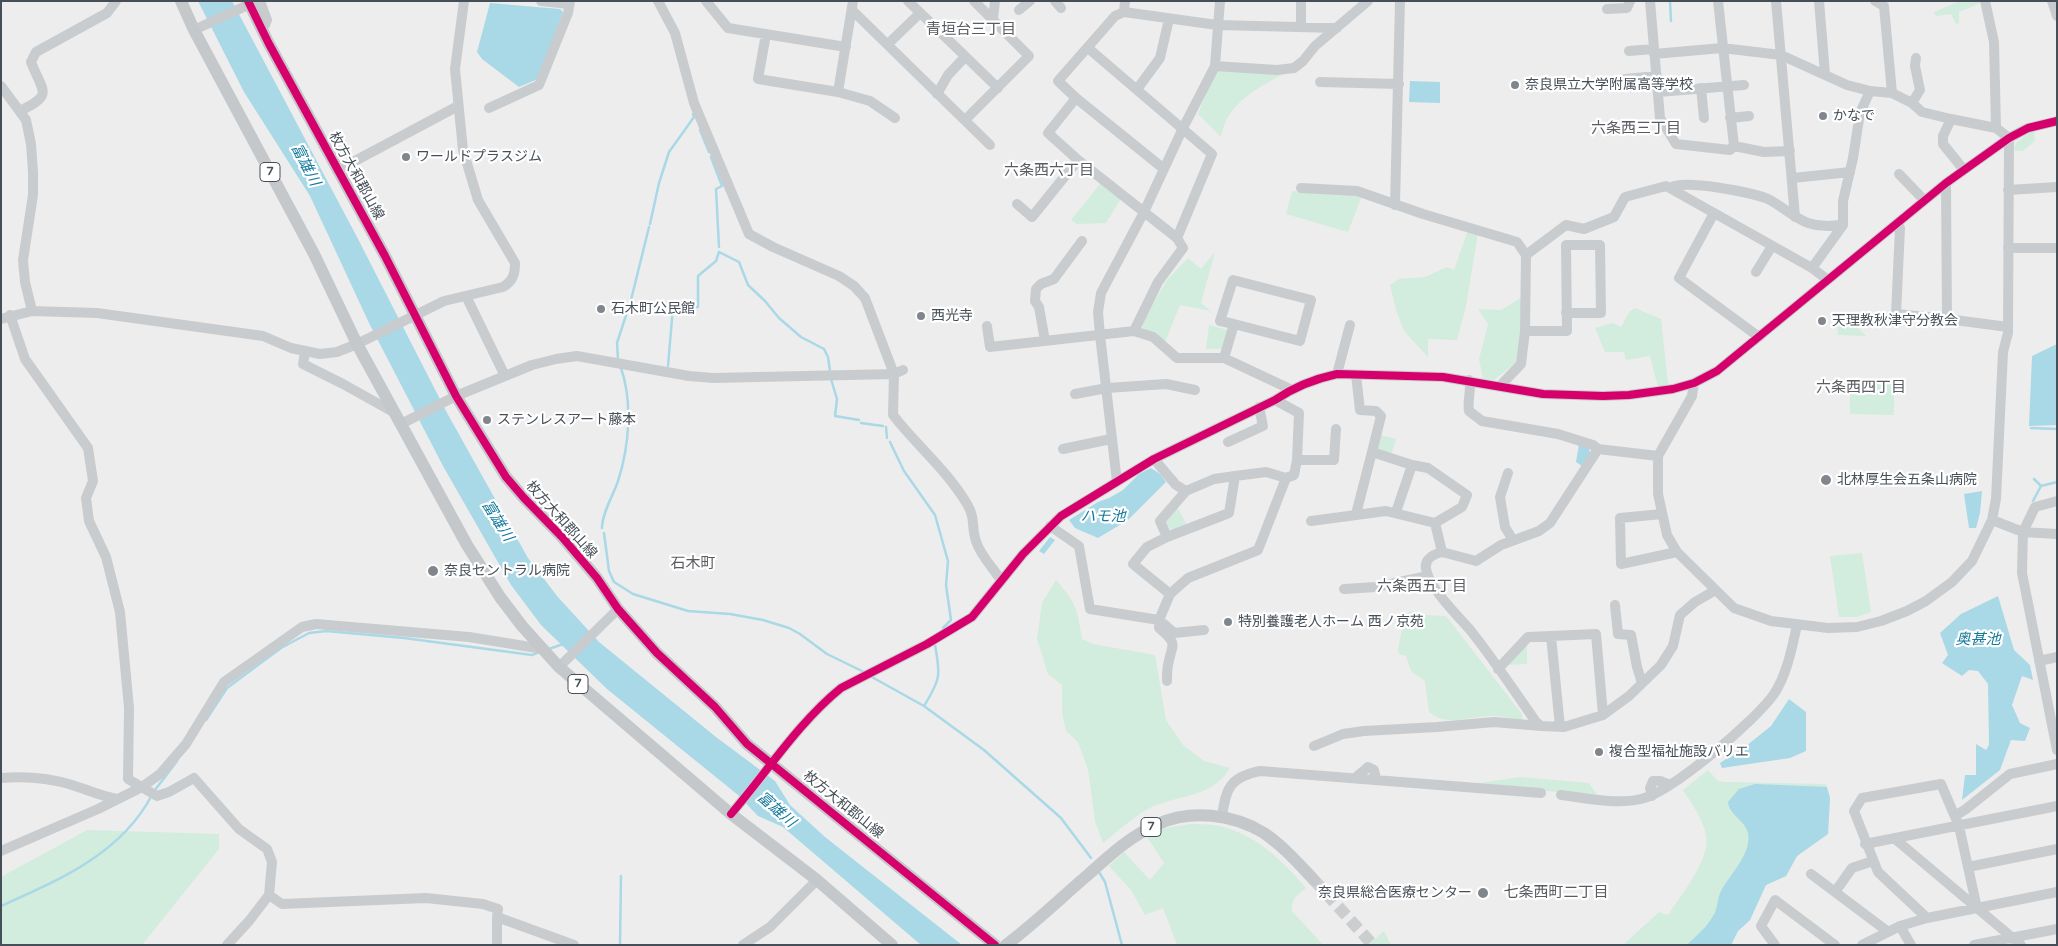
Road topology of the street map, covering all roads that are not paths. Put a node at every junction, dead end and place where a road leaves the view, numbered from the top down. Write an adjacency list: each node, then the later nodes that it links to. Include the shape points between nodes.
1 (116, 1): 68 (street, via 107,13 36,52 31,62 42,88 41,98)
2 (181, 1): 36 (main road, 7)
3 (464, 1): 66 (street, via 456,69)
4 (541, 1): 23 (street)
5 (658, 1): 129 (street, via 675,33 694,103 749,234 824,268 854,286 865,298)
6 (706, 1): 37 (street, via 728,28)
7 (908, 1): 29 (street)
8 (974, 1): 31 (street)
9 (995, 1): 31 (street)
10 (1030, 1): 28 (street)
11 (1220, 1): 33 (street)
12 (1301, 1): 34 (street)
13 (1368, 1): 35 (street)
14 (1400, 1): 52 (street)
15 (1630, 1): 27 (street, via 1627,8)
16 (1650, 1): 43 (street)
17 (1718, 1): 41 (street)
18 (1776, 1): 44 (street)
19 (1819, 1): 48 (street)
20 (1875, 1): 62 (street, via 1884,6)
21 (1985, 1): 77 (street, via 1994,42)
22 (2052, 1): 30 (street)
23 (570, 2): 67 (street, via 539,85)
24 (250, 3): 36 (street); 84 (main road, 枚方大和郡山線)
25 (851, 4): 38 (street); 39 (street)
26 (1124, 7): 32 (street); 40 (street)
27 (1607, 9)
28 (1019, 10)
29 (920, 12): 38 (street); 45 (street)
30 (2057, 16)
31 (993, 19): 56 (street, via 1029,56)
32 (1169, 19): 33 (street); 57 (street, via 1160,58)
33 (1217, 25): 34 (street); 47 (street)
34 (1301, 26): 35 (street)
35 (1337, 28): 47 (street, via 1294,68)
36 (197, 29): 125 (main road, 7)
37 (766, 34): 39 (street); 60 (street, via 758,79)
38 (888, 44): 63 (street)
39 (846, 47): 60 (street)
40 (1088, 48): 57 (street); 64 (street, via 1058,81)
41 (1722, 48): 43 (street); 44 (street); 55 (street)
42 (1629, 51): 43 (street)
43 (1654, 51): 49 (street)
44 (1781, 55): 48 (street); 81 (street)
45 (965, 57): 56 (street); 63 (street, via 948,75)
46 (1916, 58): 65 (street, via 1920,90)
47 (1215, 66): 76 (street)
48 (1824, 74): 59 (street)
49 (1656, 76): 50 (street); 61 (street)
50 (1625, 79)
51 (1320, 82): 52 (street)
52 (1399, 84): 96 (street)
53 (1744, 85): 55 (street)
54 (1, 86): 68 (street)
55 (1727, 86): 58 (street); 72 (street)
56 (998, 88): 74 (street)
57 (1138, 88): 76 (street)
58 (1701, 88): 61 (street); 71 (street)
59 (1870, 91): 62 (street); 86 (street, via 1860,113)
60 (838, 92): 70 (street, via 870,101)
61 (1658, 92): 80 (street, via 1660,118 1676,144 1730,150)
62 (1892, 93): 65 (street)
63 (937, 94): 74 (street)
64 (1076, 98): 82 (street, via 1048,133); 83 (street)
65 (1912, 103): 73 (street, via 1922,112)
66 (458, 106): 84 (street); 111 (street, via 463,150 475,194 514,263 515,271 510,283 503,287)
67 (489, 108)
68 (20, 111): 112 (street, via 26,120 34,172 23,260 24,282)
69 (1749, 116): 72 (street)
70 (895, 118)
71 (1704, 118)
72 (1730, 118): 80 (street)
73 (1951, 119): 77 (street); 85 (street, via 1943,144)
74 (966, 120): 79 (street)
75 (2057, 121): 78 (street, via 2028,128)
76 (1183, 128): 83 (street); 102 (street, via 1212,154)
77 (1996, 128): 78 (street)
78 (2009, 138): 85 (street); 93 (street)
79 (990, 145)
80 (1734, 146): 81 (street, via 1764,152)
81 (1790, 151): 88 (street)
82 (1078, 160): 95 (street, via 1032,217); 97 (street)
83 (1164, 169): 97 (street)
84 (338, 170): 114 (main road, 枚方大和郡山線)
85 (1964, 170): 89 (street)
86 (1850, 172): 88 (street); 101 (street, via 1843,201)
87 (1899, 174): 94 (street)
88 (1793, 178): 99 (street)
89 (1946, 183): 94 (street); 116 (street)
90 (2057, 187): 93 (street)
91 (1301, 188): 96 (street, via 1357,191)
92 (1670, 188): 98 (street); 99 (street, via 1690,184 1768,199); 107 (street, via 1666,186 1625,197 1614,217 1584,229 1566,226)
93 (2008, 190): 105 (street)
94 (1924, 200): 100 (street)
95 (1017, 204)
96 (1395, 205): 107 (street, via 1516,242)
97 (1144, 212): 102 (street); 123 (street, via 1101,293 1098,312)
98 (1714, 213): 104 (street); 124 (street, via 1679,278)
99 (1795, 216): 101 (street, via 1822,226)
100 (1898, 223): 110 (street); 116 (street, via 1896,314)
101 (1843, 225): 108 (street)
102 (1177, 238): 121 (street, via 1183,248 1158,282)
103 (1082, 241): 126 (street, via 1054,279 1036,289 1035,301 1040,307)
104 (1772, 246): 108 (street); 109 (street)
105 (2008, 248): 106 (street); 120 (street)
106 (2057, 248)
107 (1526, 255): 122 (street)
108 (1812, 268): 110 (street)
109 (1756, 272)
110 (1828, 280): 124 (street)
111 (466, 296): 114 (street, via 444,301); 132 (street)
112 (32, 311): 115 (street); 127 (street, via 97,313 201,326 264,336)
113 (1566, 313): 113 (street, via 1566,245 1600,245 1601,313); 122 (street, via 1567,331)
114 (412, 316): 125 (street); 140 (main road, 枚方大和郡山線)
115 (6, 317): 199 (street, via 25,359 88,448 93,481 86,498 89,521 106,557 120,612 129,708 128,778)
116 (1947, 319): 120 (street)
117 (1234, 324): 117 (street, via 1220,321 1232,280 1311,300 1300,341); 128 (street)
118 (1350, 325): 130 (street)
119 (987, 326): 126 (street, via 990,347)
120 (2008, 327): 163 (street, via 2003,352 1996,499)
121 (1134, 331): 123 (street); 128 (street, via 1153,337 1177,358)
122 (1525, 331): 135 (street, via 1521,364)
123 (1100, 335): 126 (street); 136 (street)
124 (1759, 337): 134 (street, via 1717,371)
125 (362, 341): 127 (street, via 337,352); 143 (main road, 7)
126 (1045, 341)
127 (305, 352): 143 (street, via 303,364)
128 (1224, 358): 137 (street)
129 (898, 372): 132 (street, via 713,378 578,356 532,365); 174 (street, via 893,416 958,489 972,514 976,543)
130 (1337, 374): 131 (street); 137 (street)
131 (1356, 375): 133 (street); 149 (street, via 1360,410 1376,411 1381,416)
132 (505, 376): 140 (street)
133 (1470, 380): 135 (street); 148 (street, via 1467,401 1470,411 1482,421 1558,434)
134 (1694, 383): 135 (street, via 1673,389 1603,396 1543,394); 150 (street, via 1692,396)
135 (1500, 386)
136 (1107, 388): 138 (street, via 1166,384); 139 (street); 145 (street)
137 (1290, 389): 141 (street)
138 (1195, 390)
139 (1075, 394)
140 (453, 398): 143 (street); 179 (main road, 枚方大和郡山線, via 506,477 562,537)
141 (1275, 400): 142 (street); 152 (street, via 1299,413)
142 (1259, 407): 146 (street, via 1263,426); 151 (street)
143 (402, 420): 184 (main road, 7, via 467,545 500,597)
144 (1336, 429): 152 (street, via 1334,460)
145 (1111, 440): 147 (street); 157 (street)
146 (1228, 442)
147 (1063, 449)
148 (1598, 449): 150 (street); 170 (street, via 1550,523 1539,531)
149 (1372, 452): 153 (street); 161 (street)
150 (1658, 456): 162 (street, via 1658,494)
151 (1154, 459): 157 (street); 158 (street, via 1176,485)
152 (1297, 460): 156 (street, via 1294,475)
153 (1412, 465): 160 (street); 165 (street, via 1428,468 1466,495 1462,507)
154 (1508, 473): 170 (street, via 1500,497 1505,527)
155 (1235, 476): 156 (street, via 1266,472); 158 (street, via 1214,479); 169 (street, via 1230,512)
156 (1286, 478): 177 (street, via 1258,550 1188,578)
157 (1117, 482): 166 (street)
158 (1186, 490): 169 (street, via 1160,521)
159 (2057, 501): 167 (street, via 2035,507)
160 (1396, 512): 161 (street); 165 (street)
161 (1356, 514): 164 (street)
162 (1662, 514): 172 (street, via 1667,536); 172 (street, via 1620,518 1621,564)
163 (1992, 520): 167 (street); 181 (street, via 1972,560 1952,582 1926,601 1881,621 1857,627)
164 (1311, 521)
165 (1435, 523): 171 (street)
166 (1050, 526): 174 (street); 180 (street, via 1079,546 1090,609)
167 (2023, 532): 168 (street); 186 (street, via 2022,574)
168 (2056, 536)
169 (1167, 537): 177 (street, via 1147,547 1133,564)
170 (1513, 540): 171 (street, via 1476,561)
171 (1442, 552): 173 (street, via 1427,561)
172 (1677, 552): 176 (street)
173 (1428, 576): 175 (street, via 1376,587); 188 (street, via 1445,603 1471,631)
174 (1001, 580): 197 (street, via 972,617 837,692 800,729)
175 (1344, 589)
176 (1714, 591): 181 (street, via 1734,608 1771,621); 190 (street, via 1680,615 1673,646 1661,665)
177 (1170, 594): 180 (street)
178 (1615, 605): 190 (street, via 1618,634 1631,635)
179 (618, 608): 187 (street); 197 (main road, 枚方大和郡山線, via 657,653 714,707)
180 (1159, 620): 182 (street, via 1174,633); 189 (street, via 1159,628 1173,642)
181 (1796, 625): 201 (street, via 1786,670 1762,709 1670,785 1653,781 1650,788 1652,796 1640,800)
182 (1204, 630)
183 (1551, 636): 188 (street, via 1528,637); 191 (street, via 1596,634); 193 (street)
184 (543, 649): 187 (main road, 7); 199 (street, via 451,635 316,624 302,627 224,682 186,744 160,774)
185 (2057, 657): 186 (street)
186 (2039, 661): 195 (street)
187 (562, 665): 204 (main road, 7)
188 (1498, 669): 192 (street)
189 (1167, 681)
190 (1642, 684): 191 (street)
191 (1603, 715): 193 (street)
192 (1541, 726): 193 (street); 194 (street, via 1494,722 1364,730 1343,734)
193 (1560, 727)
194 (1314, 746)
195 (2057, 750)
196 (2057, 764): 206 (street, via 2010,774)
197 (769, 767): 204 (street); 233 (main road, 枚方大和郡山線)
198 (1, 778): 202 (street, via 24,776 70,784)
199 (142, 787): 202 (street); 219 (street, via 157,796 194,778 239,829 266,849 272,862)
200 (1541, 793): 205 (street, via 1376,779 1374,770 1368,767 1355,778 1260,771 1245,774 1228,787)
201 (1561, 795)
202 (118, 800): 211 (street)
203 (2057, 806): 207 (street)
204 (735, 810): 215 (main road, 7)
205 (1222, 816): 216 (main road, 7, via 1264,833 1284,848); 234 (main road, 7, via 1180,818 1159,823 1140,833)
206 (1955, 816): 207 (street); 209 (street, via 1941,784 1862,798 1854,811)
207 (1959, 826): 208 (street); 213 (street)
208 (1894, 838): 209 (street); 220 (street)
209 (1865, 844): 212 (street)
210 (2057, 849): 213 (street)
211 (1, 852)
212 (1873, 861): 217 (street, via 1852,868); 222 (street, via 1878,872)
213 (1968, 867): 220 (street)
214 (1811, 874): 217 (street)
215 (816, 880): 231 (street, via 770,927); 232 (main road, 7)
216 (1314, 880)
217 (1835, 892): 225 (street)
218 (2057, 892): 220 (street)
219 (269, 895): 221 (street, via 282,904 426,898 483,904 498,910); 228 (street)
220 (1977, 908): 222 (street); 226 (street)
221 (497, 917): 229 (street); 230 (street)
222 (1927, 918): 223 (street)
223 (1900, 926): 225 (street); 238 (street)
224 (2057, 929): 226 (street)
225 (1887, 931): 237 (street)
226 (2012, 937): 227 (street); 240 (street)
227 (1996, 943): 239 (street)
228 (227, 945)
229 (497, 945)
230 (574, 945)
231 (743, 945)
232 (892, 945)
233 (994, 945)
234 (1006, 945)
235 (1775, 945): 236 (street, via 1761,926 1775,900)
236 (1835, 945)
237 (1862, 945)
238 (1911, 945)
239 (1974, 945)
240 (2021, 945)

